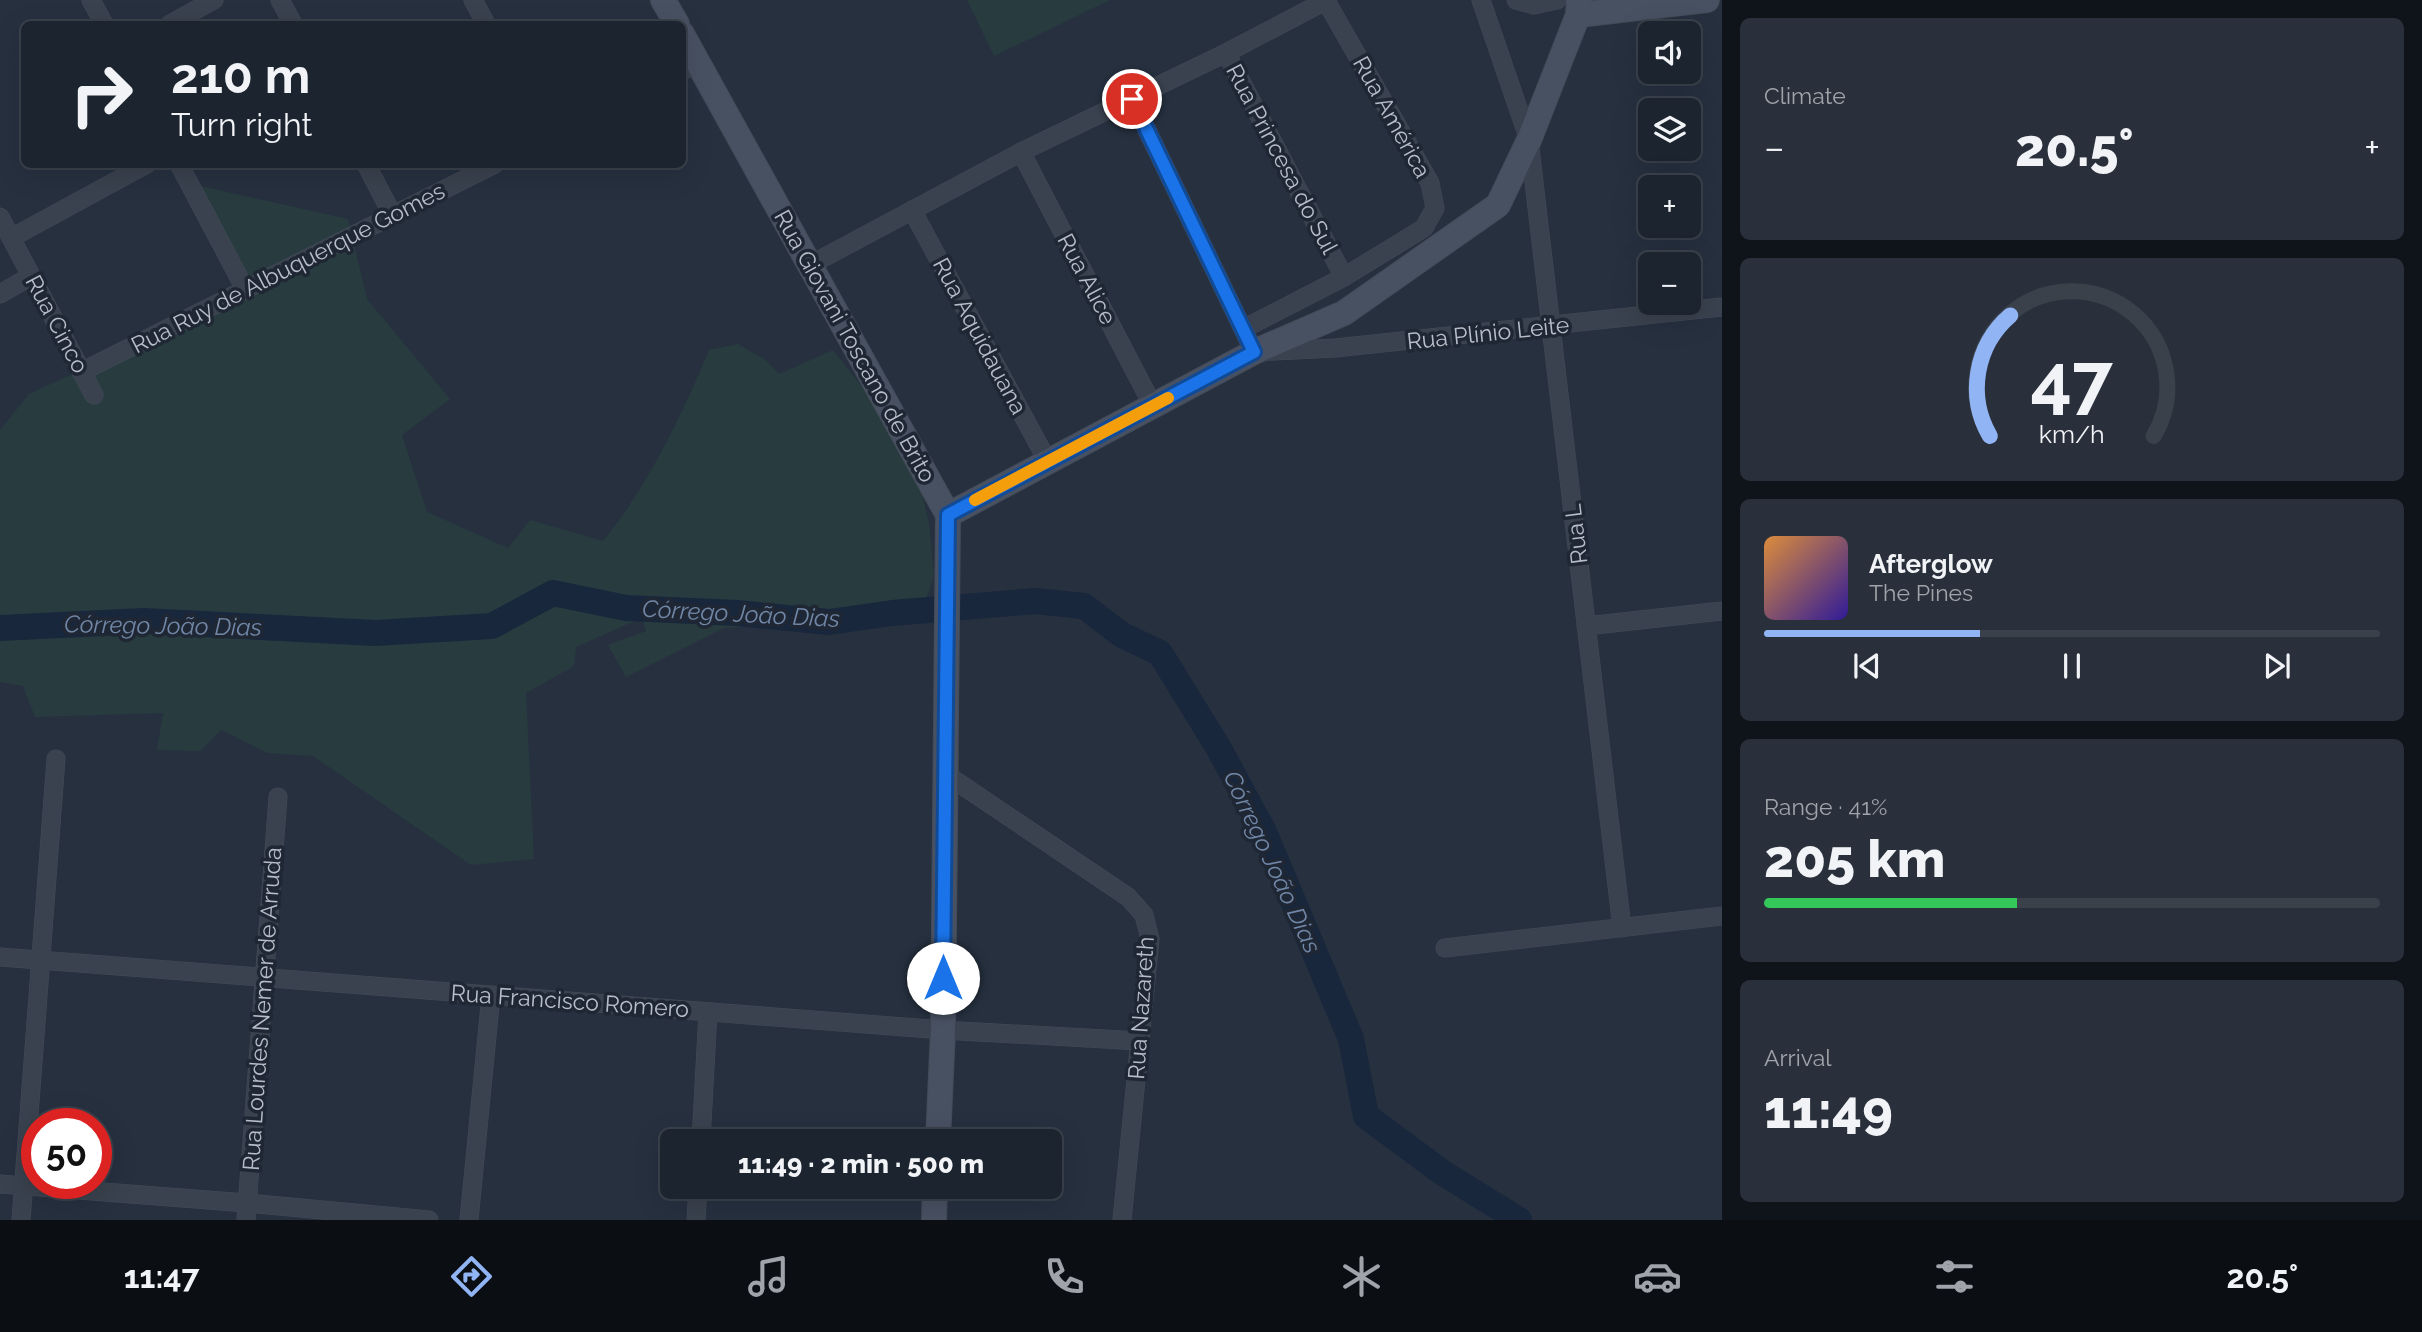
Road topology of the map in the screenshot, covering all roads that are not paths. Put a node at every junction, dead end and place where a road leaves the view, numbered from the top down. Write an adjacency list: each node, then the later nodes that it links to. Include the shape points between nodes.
1 (92, 0): 12 (street)
2 (214, 0): 13 (street)
3 (280, 0): 14 (street)
4 (473, 0): 15 (street)
5 (663, 0): 16 (main road)
6 (1327, 0): 18 (street); 33 (street, Rua América, via 1430,183 1435,208 1424,228)
7 (1481, 0): 21 (street, Rua L)
8 (1516, 0): 9 (street, via 1534,5)
9 (1556, 0): 11 (street)
10 (1707, 0): 11 (main road)
11 (1578, 7): 21 (main road)
12 (102, 21)
13 (176, 21)
14 (291, 21)
15 (484, 21)
16 (675, 21)
17 (686, 49): 19 (main road, Rua Giovani Toscano de Brito)
18 (1226, 53): 20 (street); 33 (street, Rua Princesa do Sul)
19 (691, 67): 31 (main road, Rua Giovani Toscano de Brito)
20 (1132, 99): 22 (street); 38 (street)
21 (1530, 140): 37 (street, Rua L); 39 (main road, via 1498,205 1344,313)
22 (1020, 152): 27 (street); 42 (street, Rua Alice)
23 (140, 168): 30 (street)
24 (181, 168): 34 (street)
25 (368, 168): 28 (street)
26 (487, 168): 28 (street, Rua Ruy de Albuquerque Gomes)
27 (912, 210): 31 (street); 43 (street, Rua Aquidauana)
28 (393, 216): 34 (street, Rua Ruy de Albuquerque Gomes)
29 (0, 217): 30 (street, Rua Cinco)
30 (11, 238): 32 (street, Rua Cinco)
31 (810, 265): 44 (main road, Rua Giovani Toscano de Brito)
32 (31, 276): 35 (street); 40 (street, Rua Cinco)
33 (1344, 277): 38 (street, Rua Princesa do Sul)
34 (245, 289): 40 (street, Rua Ruy de Albuquerque Gomes)
35 (0, 294)
36 (1722, 307): 37 (street, Rua Plínio Leite)
37 (1551, 326): 39 (street, Rua Plínio Leite); 46 (street, Rua L)
38 (1243, 329): 39 (street)
39 (1254, 352): 42 (main road)
40 (81, 372): 41 (street, Rua Cinco)
41 (94, 395)
42 (1153, 405): 43 (main road)
43 (1048, 462): 44 (main road)
44 (948, 515): 48 (main road, Rua Giovani Toscano de Brito)
45 (1722, 611): 46 (street)
46 (1587, 626): 51 (street, Rua L)
47 (55, 759): 54 (street)
48 (944, 773): 58 (main road, Rua Giovani Toscano de Brito); 59 (street, Rua Nazareth, via 1128,897 1144,915 1150,939)
49 (278, 797): 55 (street, Rua Lourdes Nemer de Arruda)
50 (1722, 916): 51 (street)
51 (1622, 928): 52 (street)
52 (1445, 948)
53 (0, 957): 54 (street, Rua Francisco Romero)
54 (41, 961): 55 (street, Rua Francisco Romero); 60 (street)
55 (265, 978): 56 (street, Rua Francisco Romero); 69 (street, Rua Lourdes Nemer de Arruda)
56 (491, 995): 57 (street, Rua Francisco Romero); 72 (street)
57 (708, 1012): 58 (street, Rua Francisco Romero); 61 (street)
58 (943, 1030): 59 (street, Rua Francisco Romero); 62 (main road, Rua Giovani Toscano de Brito)
59 (1140, 1041): 75 (street, Rua Nazareth)
60 (30, 1108)
61 (702, 1129)
62 (939, 1129)
63 (0, 1184): 64 (street)
64 (21, 1186)
65 (112, 1196): 69 (street)
66 (23, 1199): 70 (street)
67 (697, 1199): 73 (street)
68 (935, 1199): 74 (main road)
69 (246, 1211): 71 (street)
70 (21, 1220)
71 (429, 1220)
72 (469, 1220)
73 (696, 1220)
74 (934, 1220)
75 (1122, 1220)

